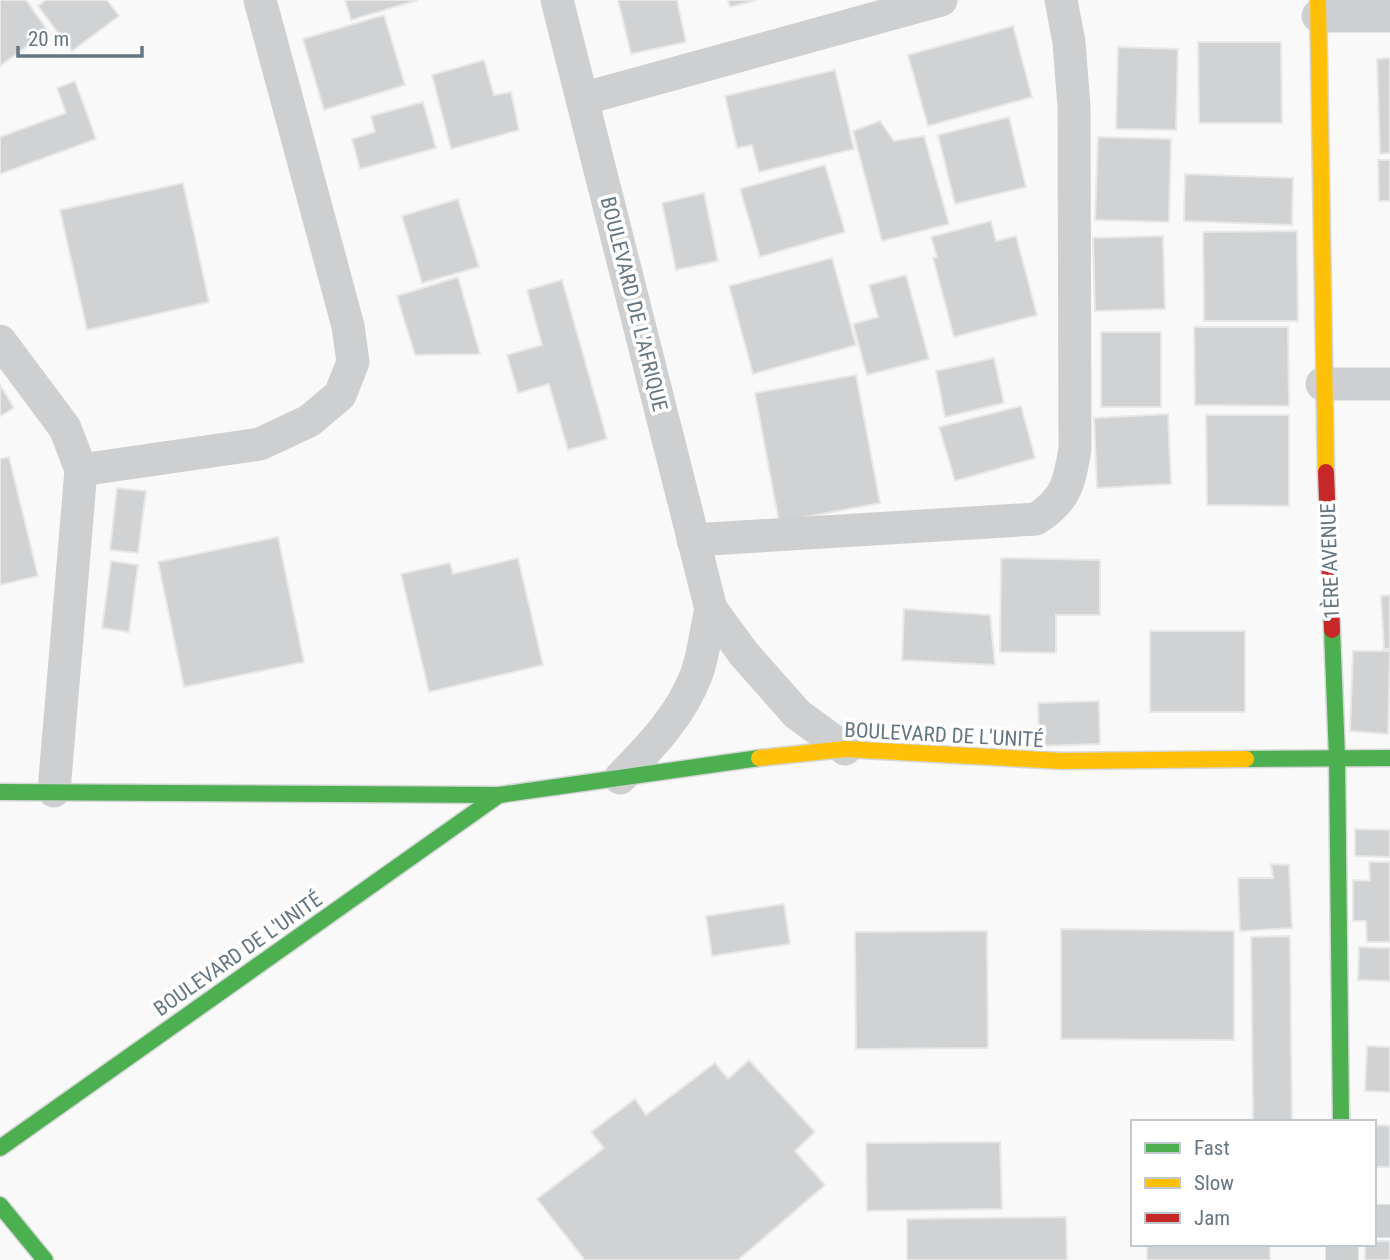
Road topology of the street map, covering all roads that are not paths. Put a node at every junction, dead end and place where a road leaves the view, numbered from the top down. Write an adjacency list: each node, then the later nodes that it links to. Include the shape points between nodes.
1 (260, 0): 11 (street, via 345,316 353,362 340,395 309,421 260,444)
2 (557, 0): 7 (street, BOULEVARD DE L'AFRIQUE)
3 (941, 0): 7 (street)
4 (1061, 0): 12 (street, via 1074,107 1075,449 1069,485 1054,507 1036,519)
5 (1318, 8): 6 (street); 9 (main road, 1ÈRE AVENUE)
6 (1390, 16)
7 (582, 99): 12 (street, BOULEVARD DE L'AFRIQUE)
8 (0, 341): 11 (street, via 65,428)
9 (1322, 384): 10 (street); 15 (main road, 1ÈRE AVENUE)
10 (1390, 384)
11 (81, 470): 18 (street)
12 (693, 540): 13 (street, BOULEVARD DE L'AFRIQUE)
13 (711, 609): 14 (street, BOULEVARD DE L'AFRIQUE, via 797,713); 17 (street, BOULEVARD DE L'AFRIQUE, via 697,672 681,704 663,734)
14 (845, 749): 15 (main road, BOULEVARD DE L'UNITÉ, via 1062,761); 17 (main road, BOULEVARD DE L'UNITÉ)
15 (1337, 757): 16 (main road, BOULEVARD DE L'UNITÉ); 21 (main road, 1ÈRE AVENUE)
16 (1390, 758)
17 (620, 778): 20 (main road, BOULEVARD DE L'UNITÉ)
18 (54, 791): 19 (main road, BOULEVARD DE L'UNITÉ); 20 (main road, BOULEVARD DE L'UNITÉ)
19 (0, 792)
20 (499, 795): 22 (main road, BOULEVARD DE L'UNITÉ)
21 (1341, 1120)
22 (0, 1148)
23 (0, 1205): 24 (main road)
24 (45, 1260)

